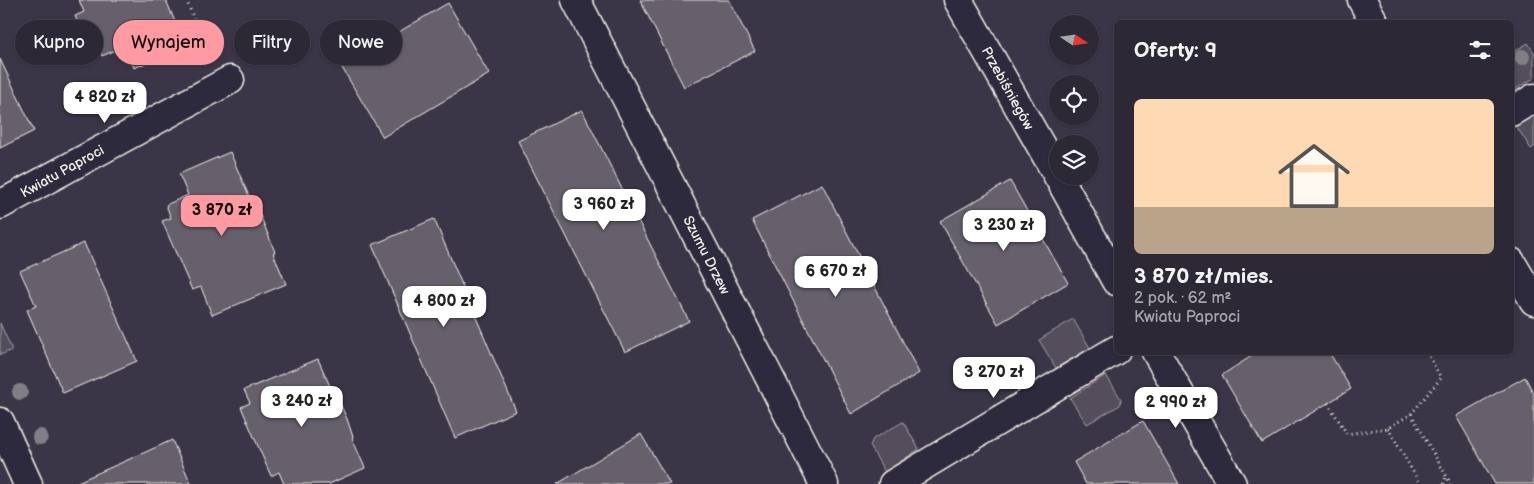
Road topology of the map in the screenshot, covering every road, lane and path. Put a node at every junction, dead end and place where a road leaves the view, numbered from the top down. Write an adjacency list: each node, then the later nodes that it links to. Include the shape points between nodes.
1 (186, 0): 5 (path)
2 (576, 0): 25 (street, Szumu Drzew)
3 (958, 0): 10 (street, Przebiśniegów)
4 (1362, 0): 6 (street)
5 (195, 20)
6 (1373, 20)
7 (230, 80): 12 (street, Kwiatu Paproci)
8 (1534, 98): 9 (street)
9 (1514, 110)
10 (1049, 160)
11 (1063, 185): 14 (street, Przebiśniegów)
12 (0, 205)
13 (1514, 267): 15 (street)
14 (1114, 277)
15 (1534, 301)
16 (1114, 351): 26 (street)
17 (1158, 355): 27 (street)
18 (1429, 355): 20 (path, via 1441,378)
19 (1328, 403): 22 (path, via 1347,434)
20 (1411, 414): 22 (path); 23 (path)
21 (0, 422): 24 (street)
22 (1388, 428): 28 (path)
23 (1446, 475): 29 (path); 30 (path)
24 (28, 484)
25 (824, 484)
26 (893, 484)
27 (1232, 484)
28 (1420, 484)
29 (1444, 484)
30 (1451, 484)

